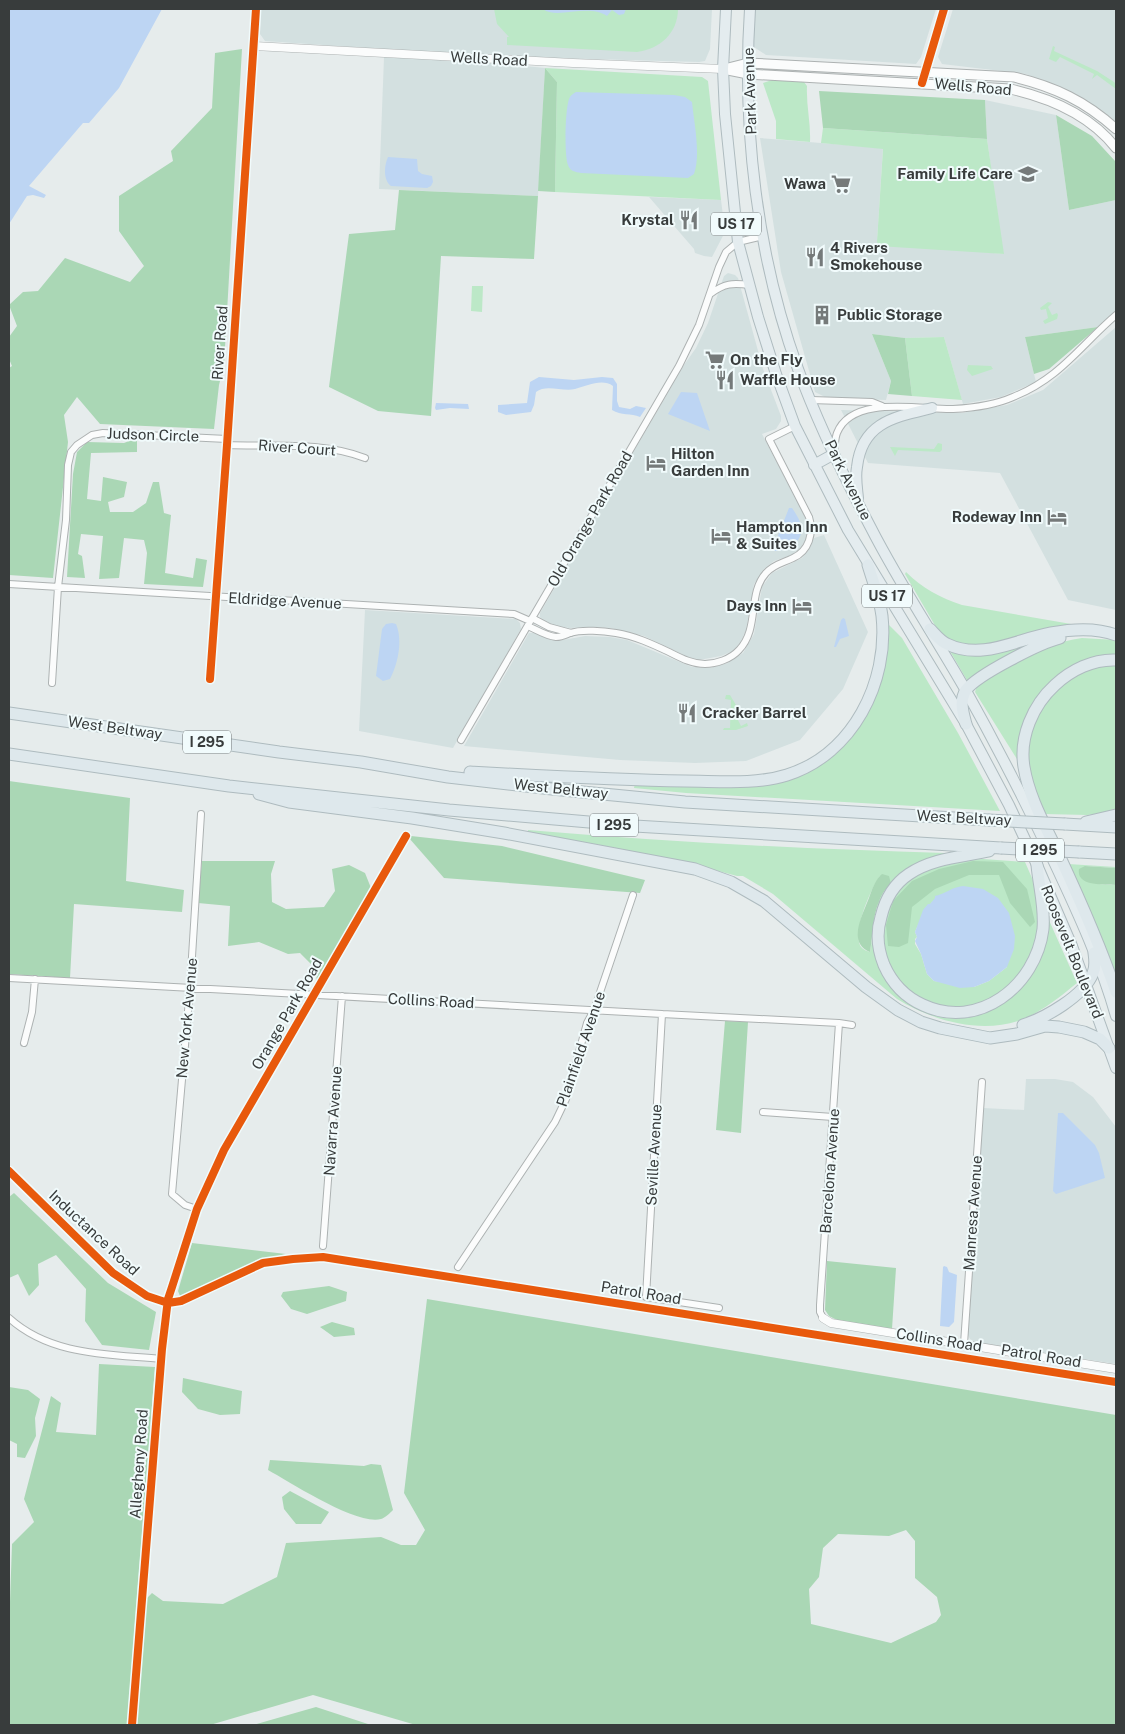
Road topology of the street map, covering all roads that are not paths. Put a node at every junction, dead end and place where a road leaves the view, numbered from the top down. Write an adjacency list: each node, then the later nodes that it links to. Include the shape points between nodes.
1 (256, 9): 5 (street, River Road)
2 (726, 9): 7 (highway, Park Avenue / US 17)
3 (750, 9): 6 (highway, Park Avenue / US 17)
4 (944, 9): 8 (street)
5 (254, 46): 7 (street, Wells Road); 21 (street, River Road)
6 (748, 68): 7 (main road, Wells Road); 8 (main road, Wells Road); 9 (main road, Wells Road); 12 (highway, Park Avenue / US 17, via 755,188)
7 (723, 69): 13 (highway, Park Avenue / US 17)
8 (924, 71): 9 (street); 10 (main road, Wells Road, via 1033,81 1068,95 1099,114)
9 (922, 83): 11 (main road, Wells Road, via 1010,89 1042,98 1077,114)
10 (1116, 130)
11 (1116, 145)
12 (762, 236): 13 (street); 17 (highway, Park Avenue / US 17, via 788,337)
13 (738, 242): 14 (highway, Park Avenue / US 17); 15 (street, Old Orange Park Road, via 726,252)
14 (750, 285): 15 (street, via 729,284); 20 (highway, Park Avenue / US 17, via 764,339)
15 (710, 294): 30 (street, Old Orange Park Road, via 679,366)
16 (1116, 315): 19 (street, via 1069,362 1030,390 989,404 954,409)
17 (811, 400): 18 (street, via 872,402); 22 (highway, Park Avenue / US 17)
18 (883, 406): 19 (street); 22 (street, via 863,410 849,418 837,433)
19 (932, 408): 25 (highway, via 882,423 863,442 856,469)
20 (796, 426): 24 (highway, Park Avenue / US 17); 30 (street, Eldridge Avenue, via 769,439 809,517 811,537 799,554 777,564 762,578 751,629 737,653 717,662 699,664 643,640 616,633 571,633)
21 (227, 442): 23 (street, River Court, via 348,451); 28 (street, Judson Circle, via 103,432 77,445 71,452 68,465); 29 (street, River Road)
22 (834, 454): 24 (highway); 25 (highway, Park Avenue / US 17)
23 (365, 458)
24 (814, 465): 26 (highway, Park Avenue / US 17)
25 (858, 501): 31 (highway, Park Avenue / US 17)
26 (868, 565): 38 (highway, Park Avenue / US 17); 41 (highway, via 882,615 883,642 876,682 865,708 839,742 820,759 799,770 768,779 706,781)
27 (9, 584): 28 (street, Eldridge Avenue)
28 (58, 587): 29 (street, Eldridge Avenue); 35 (street, Judson Circle)
29 (216, 597): 30 (street, Eldridge Avenue, via 514,614); 34 (street, River Road)
30 (530, 622): 39 (street, Old Orange Park Road)
31 (930, 629): 32 (highway, via 944,643 980,651 1052,632 1081,629); 36 (highway, Park Avenue / US 17)
32 (1114, 634): 36 (highway, via 1082,634 1048,641 975,682)
33 (1116, 660): 57 (highway, via 1100,661 1067,674 1042,698 1026,735 1024,767 1033,798 1075,889)
34 (210, 679)
35 (52, 683)
36 (966, 691): 38 (highway, via 962,698); 52 (highway, Park Avenue / US 17, via 1029,809)
37 (9, 713): 41 (highway, West Beltway / I 295)
38 (966, 724): 50 (highway, US 17)
39 (461, 740)
40 (9, 754): 42 (highway, West Beltway / I 295)
41 (406, 769): 45 (highway, West Beltway / I 295, bridge, via 552,789 685,802)
42 (229, 786): 48 (highway, West Beltway / I 295, via 635,826); 65 (highway, via 289,802 504,833 694,869 731,882 764,902 866,988 898,1010 940,1028)
43 (201, 814): 56 (street, New York Avenue)
44 (1116, 815): 45 (highway)
45 (1070, 824): 46 (highway, West Beltway / I 295)
46 (1116, 828)
47 (406, 836): 58 (street, Orange Park Road)
48 (1001, 848): 49 (highway, West Beltway / I 295, bridge); 50 (highway, via 929,864 909,874 888,899 879,924 881,954 891,978 914,1001 941,1012 970,1012 1002,998 1021,980 1035,957 1043,930 1044,912)
49 (1116, 854)
50 (1037, 865): 55 (highway, Roosevelt Boulevard / US 17)
51 (633, 895): 60 (street, Plainfield Avenue)
52 (1094, 953): 55 (highway, via 1094,972); 62 (highway, Roosevelt Boulevard / US 17)
53 (9, 978): 54 (street, Collins Road)
54 (35, 979): 56 (street, Collins Road); 66 (street, via 32,1012)
55 (1086, 983): 65 (highway, via 1045,1016 1011,1028); 67 (highway, Roosevelt Boulevard / US 17)
56 (190, 988): 58 (street, Collins Road); 73 (street, New York Avenue, via 172,1194 185,1205)
57 (1116, 992)
58 (314, 995): 59 (street, Collins Road); 73 (street, Orange Park Road, via 224,1150)
59 (342, 996): 60 (street, Collins Road); 74 (street, Navarra Avenue)
60 (594, 1010): 61 (street, Collins Road); 75 (street, Plainfield Avenue, via 587,1023 566,1100 555,1122)
61 (662, 1014): 63 (street, Collins Road); 77 (street, Seville Avenue, via 646,1297)
62 (1116, 1016)
63 (839, 1023): 64 (street, Collins Road); 71 (street, Barcelona Avenue)
64 (852, 1025)
65 (977, 1034): 67 (highway, via 990,1038 1045,1026 1059,1027 1084,1032 1100,1039)
66 (24, 1043)
67 (1109, 1048): 68 (highway, Roosevelt Boulevard / US 17)
68 (1116, 1068)
69 (982, 1082): 80 (street, Manresa Avenue)
70 (762, 1112): 71 (street)
71 (833, 1117): 79 (street, Barcelona Avenue, via 820,1306)
72 (9, 1171): 76 (street, Inductance Road, via 113,1273 147,1296)
73 (197, 1209): 76 (street, Allegheny Road)
74 (324, 1246)
75 (458, 1267)
76 (168, 1303): 81 (street, Allegheny Road); 83 (street, Patrol Road, via 181,1301 263,1263 323,1257)
77 (719, 1308)
78 (9, 1318): 81 (street, via 28,1332 67,1349)
79 (823, 1318): 80 (street, Collins Road, via 830,1323)
80 (964, 1344): 82 (street, Collins Road)
81 (161, 1358): 84 (street, Allegheny Road)
82 (1116, 1369)
83 (1116, 1382)
84 (132, 1725)

